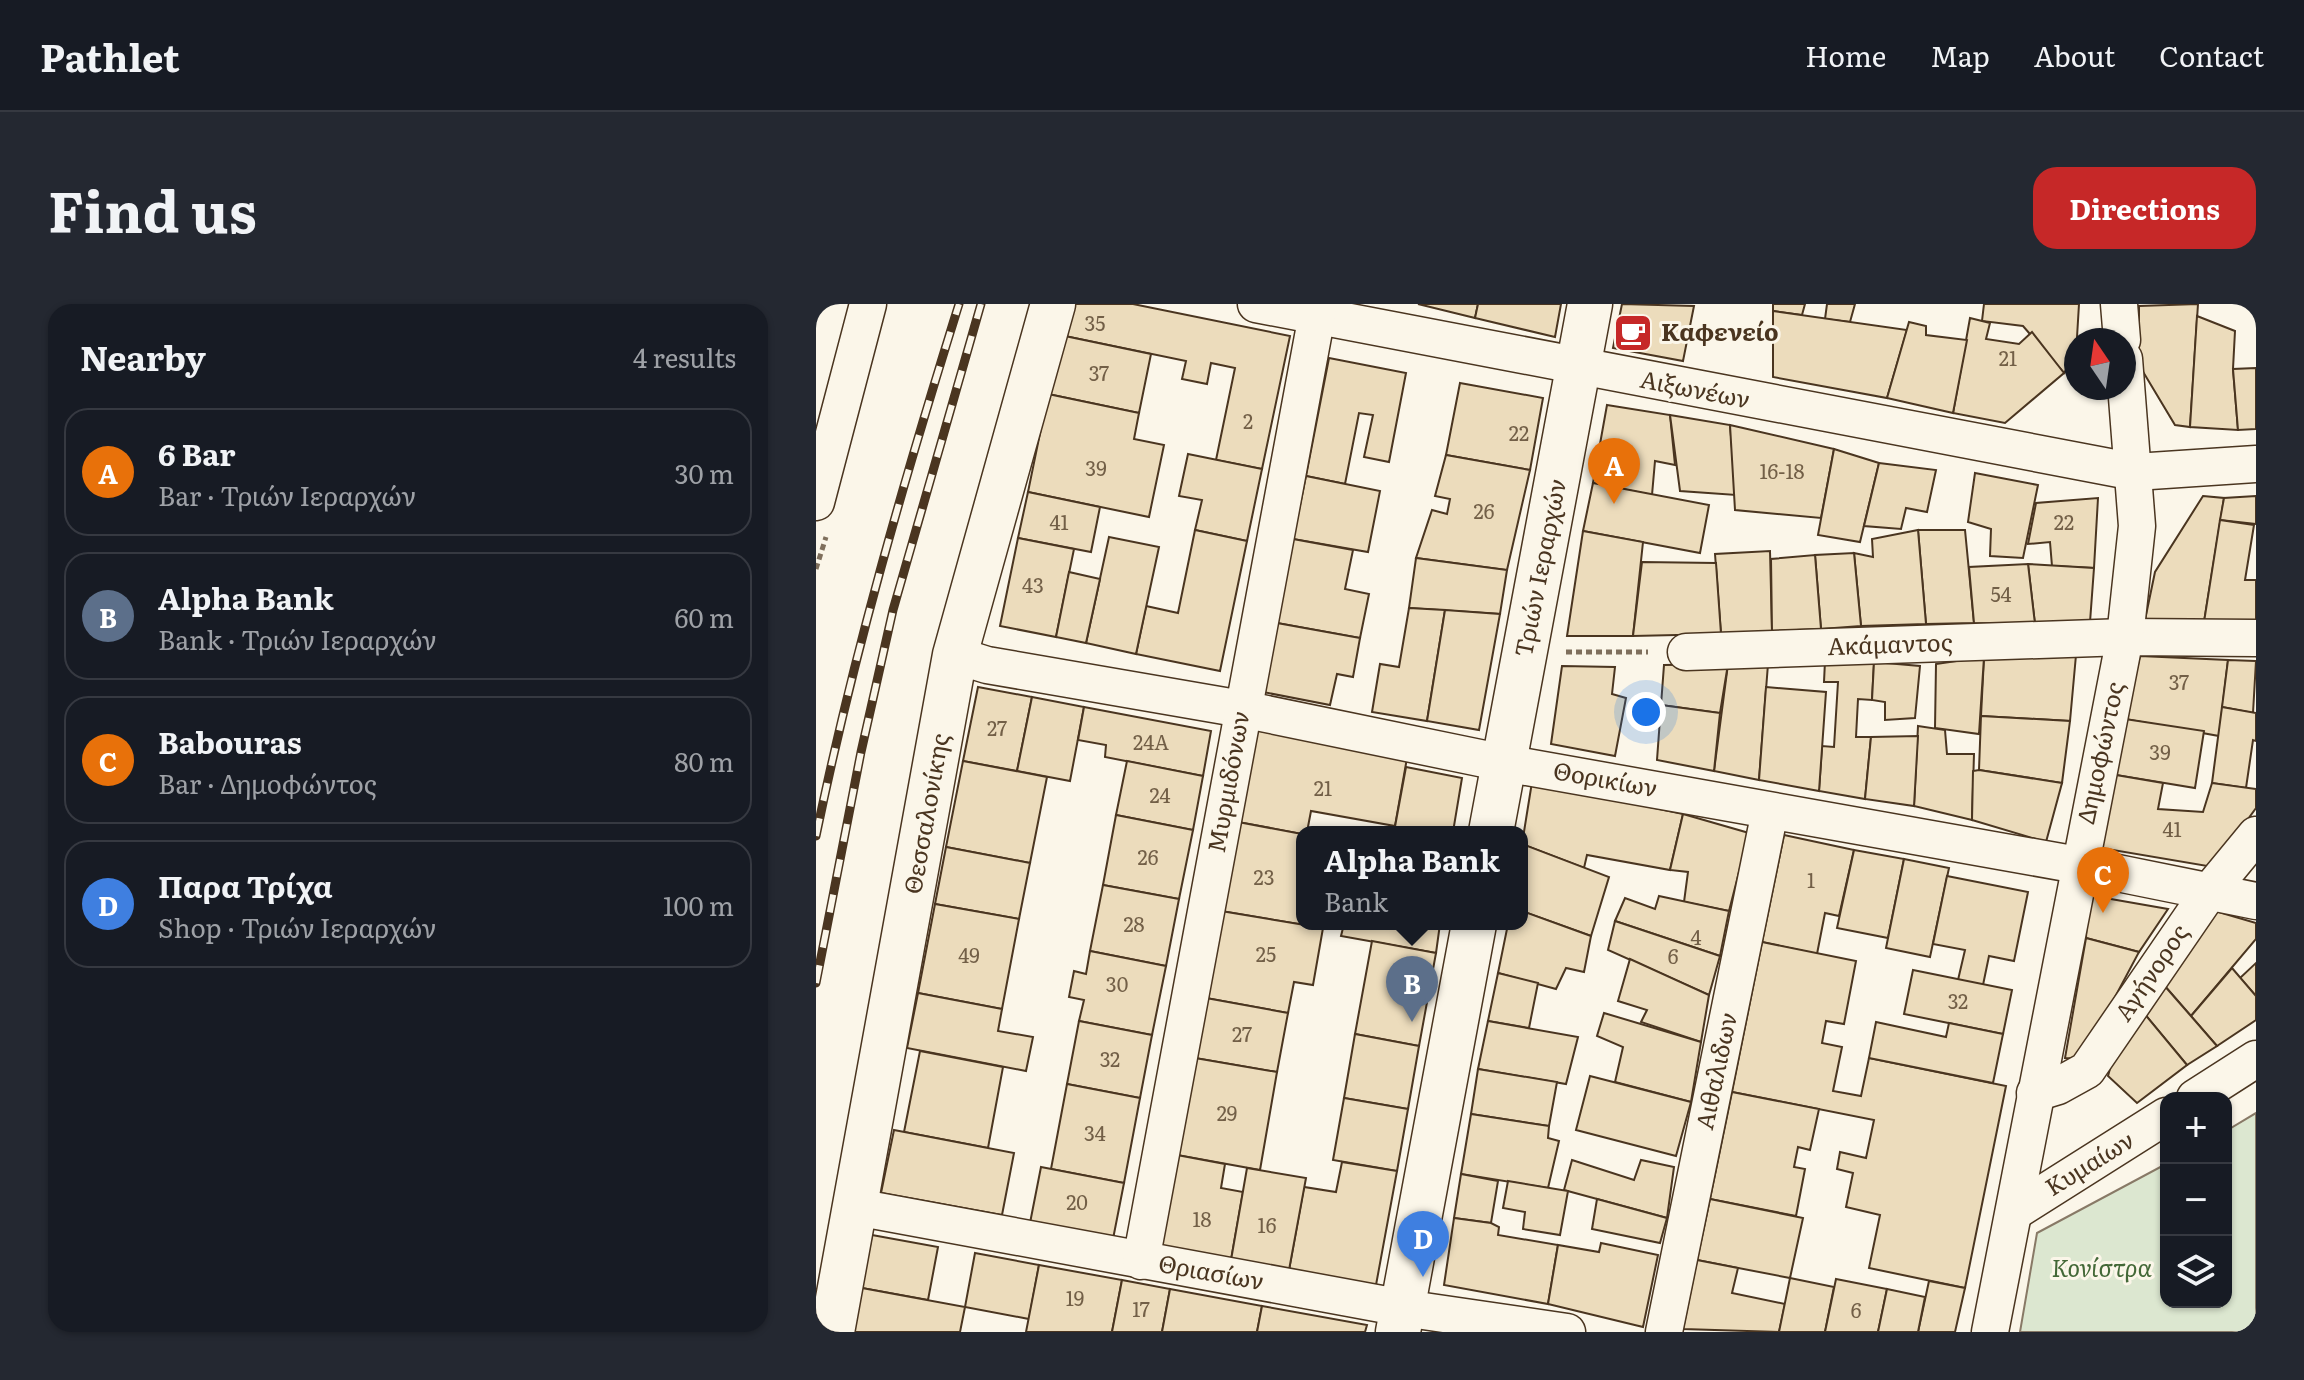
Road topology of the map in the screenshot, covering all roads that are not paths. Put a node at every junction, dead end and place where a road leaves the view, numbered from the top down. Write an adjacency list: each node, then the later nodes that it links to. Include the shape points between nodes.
1 (868, 304): 12 (street)
2 (1053, 304): 16 (street, Θεσσαλονίκης)
3 (1256, 304): 6 (street, Αιξωνέων)
4 (1590, 304): 8 (street, Τριών Ιεραρχών)
5 (2119, 304): 7 (street)
6 (1318, 310): 8 (street, Αιξωνέων); 17 (street, Μυρμιδόνων)
7 (2121, 328)
8 (1578, 368): 11 (street, Αιξωνέων); 18 (street, Τριών Ιεραρχών)
9 (2128, 400): 11 (street, Δημοφώντος)
10 (2256, 464): 11 (street, Αιξωνέων)
11 (2135, 472): 13 (street, Δημοφώντος, via 2137,526)
12 (816, 502)
13 (2125, 637): 14 (street, Ακάμαντος); 15 (street, Ακάμαντος); 22 (street, Δημοφώντος)
14 (2256, 638)
15 (1686, 652)
16 (955, 655): 17 (street, Θορικίων); 30 (street, Θεσσαλονίκης)
17 (1242, 709): 18 (street, Θορικίων); 32 (street, Μυρμιδόνων)
18 (1504, 763): 19 (street, Θορικίων); 20 (street, Τριών Ιεραρχών)
19 (1770, 811): 22 (street, Θορικίων); 36 (street, Αιθαλιδων)
20 (1492, 826)
21 (2256, 835): 23 (street, Αγήνορος)
22 (2078, 865): 23 (street, Θορικίων); 28 (street, Δημοφώντος)
23 (2209, 892): 24 (street, Θορικίων); 28 (street, Αγήνορος, via 2087,1070)
24 (2256, 901)
25 (1473, 930): 33 (street)
26 (2256, 1059): 27 (street)
27 (2204, 1092)
28 (2035, 1093): 31 (street, Δημοφώντος)
29 (2160, 1120): 31 (street, Κυμαίων)
30 (856, 1207): 32 (street, Θριασίων); 34 (street, Θεσσαλονίκης)
31 (2014, 1212): 37 (street, Δημοφώντος)
32 (1141, 1261): 33 (street, Θριασίων)
33 (1400, 1320): 35 (street, Θριασίων)
34 (832, 1332)
35 (1567, 1332)
36 (1664, 1332)
37 (1990, 1332)

